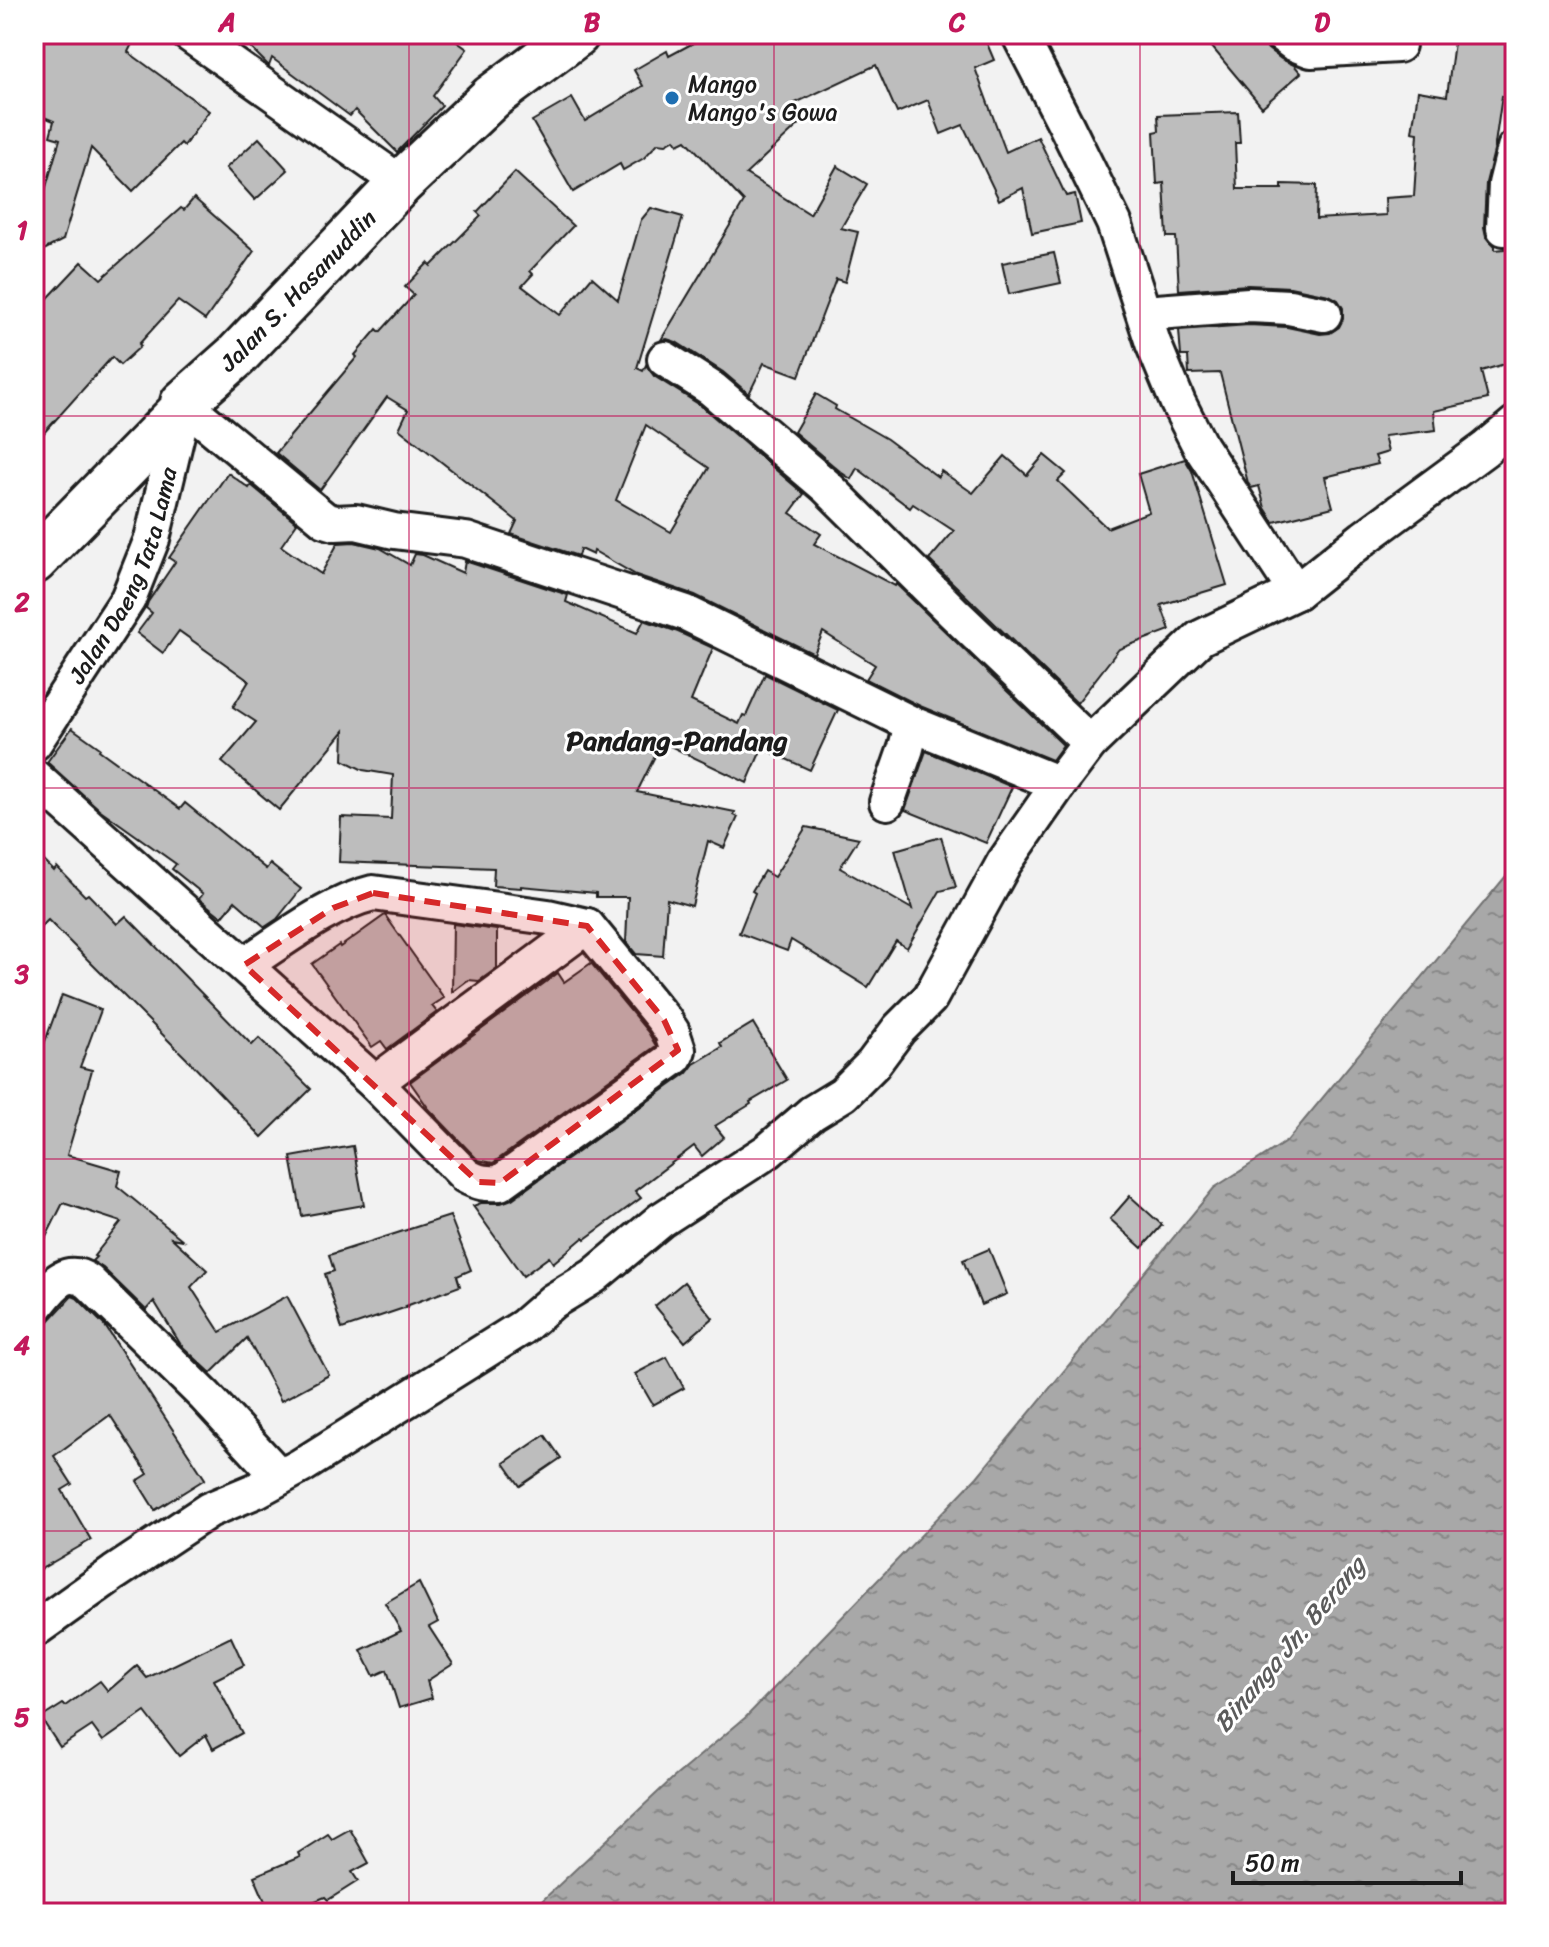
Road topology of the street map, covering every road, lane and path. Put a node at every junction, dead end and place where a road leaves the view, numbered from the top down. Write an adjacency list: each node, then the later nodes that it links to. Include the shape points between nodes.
1 (189, 34): 8 (street)
2 (534, 34): 8 (highway, Jalan S. Hasanuddin, via 474,79)
3 (577, 34): 10 (highway, Jalan S. Hasanuddin, via 492,97)
4 (1019, 34): 11 (street, via 1109,213)
5 (1281, 34): 6 (street, via 1311,50)
6 (1398, 45)
7 (1515, 148): 9 (street, via 1506,184)
8 (388, 174): 10 (highway, Jalan S. Hasanuddin)
9 (1504, 228)
10 (293, 286): 14 (highway, Jalan S. Hasanuddin, via 236,356)
11 (1144, 313): 12 (street, via 1249,305); 18 (street, via 1200,446)
12 (1324, 314)
13 (665, 359): 21 (street, via 742,412 826,486)
14 (180, 404): 16 (highway, Jalan S. Hasanuddin); 17 (highway, Jalan S. Hasanuddin); 19 (street, via 325,520 466,540 686,613); 20 (street, Jalan Daeng Tata Lama, via 152,539 128,599)
15 (1515, 424): 18 (street)
16 (34, 540)
17 (34, 561)
18 (1296, 592): 21 (street, via 1200,638)
19 (912, 724): 23 (street); 24 (street)
20 (34, 743)
21 (1090, 743): 23 (street)
22 (34, 777): 26 (street)
23 (1059, 784): 29 (street, via 1004,863 930,998 843,1094 768,1151 661,1220 523,1327)
24 (887, 802)
25 (587, 926): 26 (street, via 373,893 333,908); 27 (street); 27 (street, via 672,1032 675,1057 500,1183 484,1184 466,1176)
26 (244, 965): 27 (street)
27 (375, 1083)
28 (34, 1308): 29 (street, via 60,1279 79,1275)
29 (280, 1477): 30 (street, via 209,1510)
30 (34, 1630)

